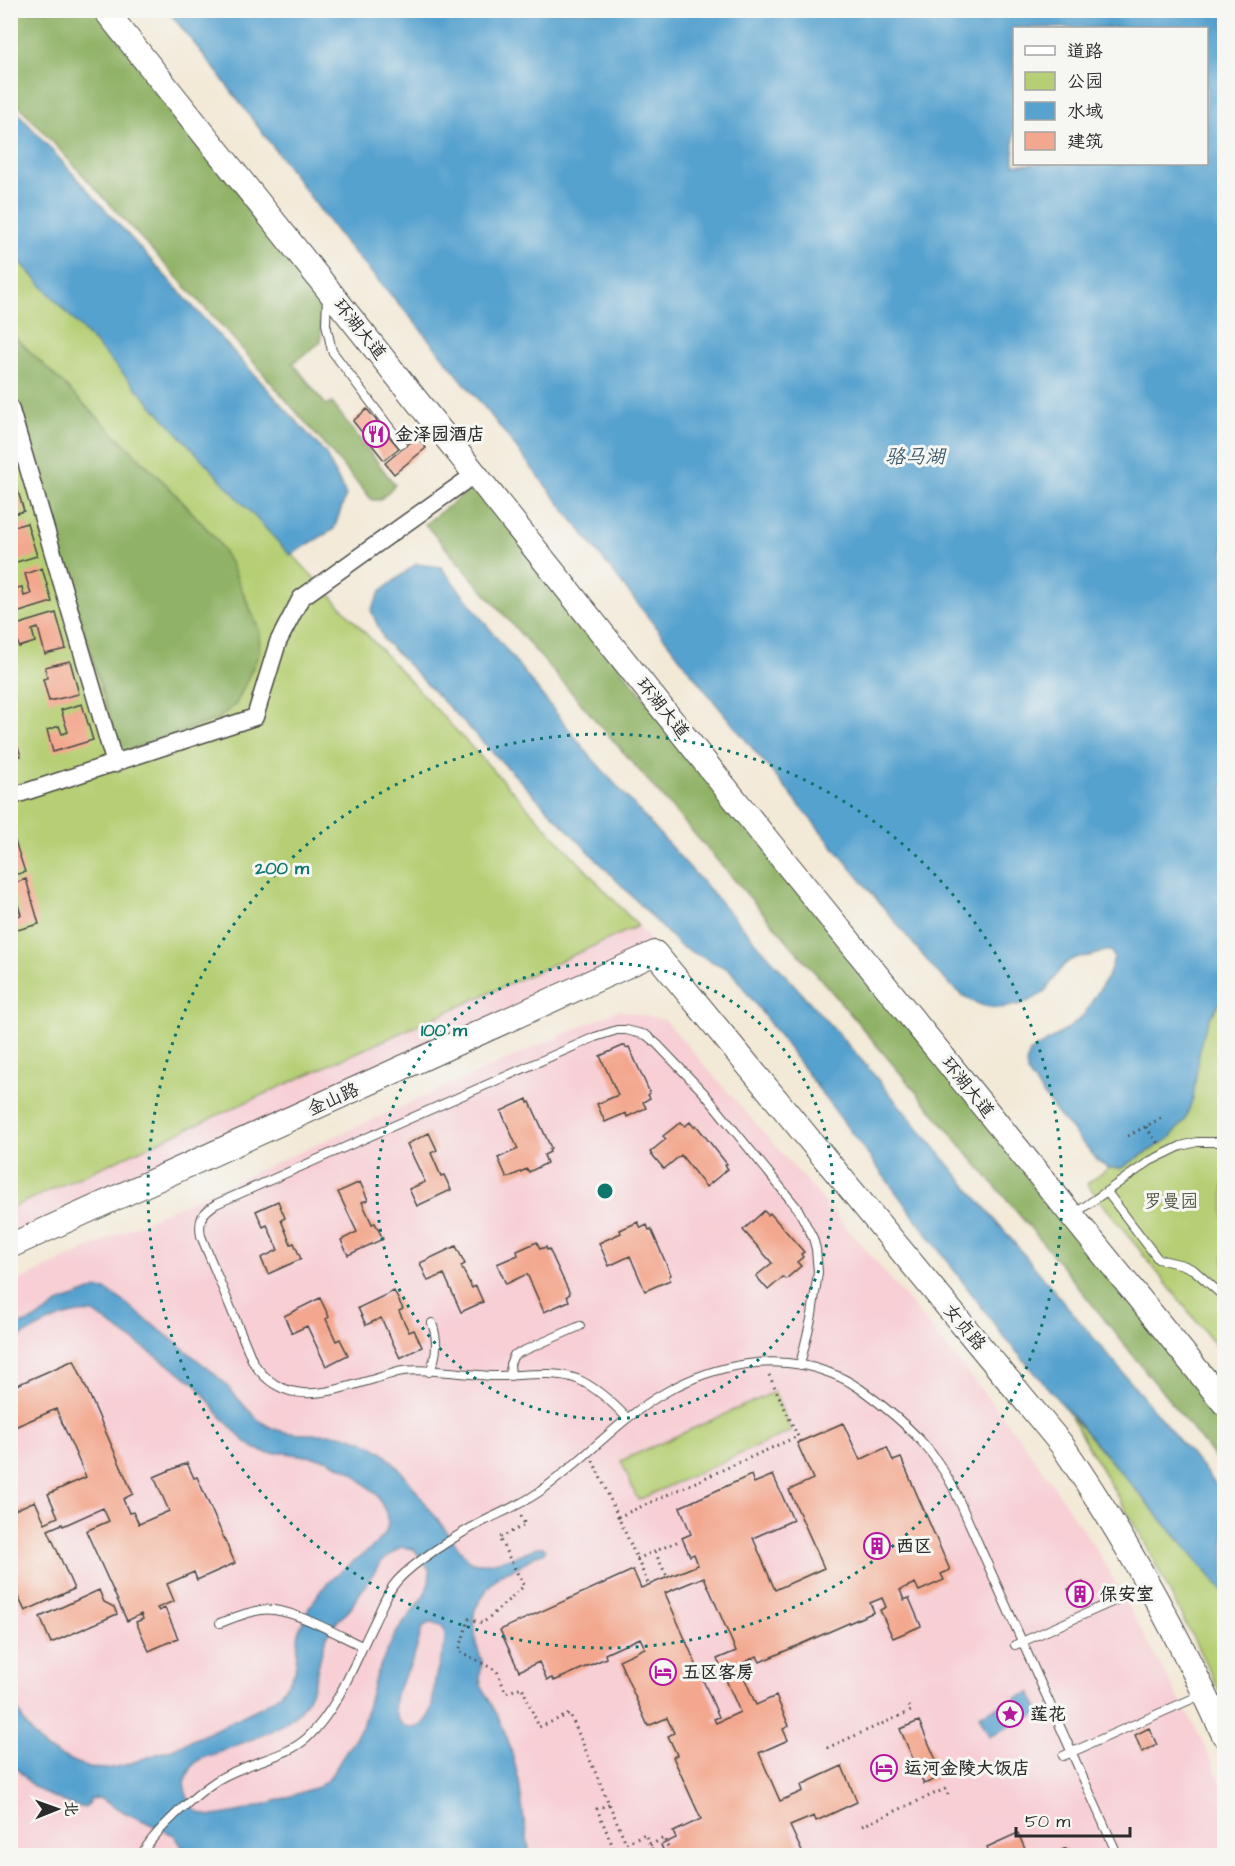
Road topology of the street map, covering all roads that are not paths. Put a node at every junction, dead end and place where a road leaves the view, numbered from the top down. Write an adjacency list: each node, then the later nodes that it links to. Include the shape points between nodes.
1 (105, 10): 2 (main road, 环湖大道)
2 (328, 289): 4 (lane, via 326,324 332,351); 5 (main road, 环湖大道)
3 (10, 407): 6 (street)
4 (402, 444)
5 (475, 474): 6 (street, via 301,597 278,642 255,717); 11 (main road, 环湖大道)
6 (115, 764): 7 (street)
7 (10, 797)
8 (655, 953): 12 (main road, 金山路); 21 (main road, 女贞路, via 1062,1446 1098,1498)
9 (1224, 1142): 10 (lane, via 1181,1146 1150,1161)
10 (1107, 1192): 11 (lane); 13 (lane, via 1158,1259 1184,1264)
11 (1072, 1215): 19 (main road, 环湖大道)
12 (10, 1246)
13 (1224, 1297)
14 (432, 1323): 17 (lane, via 436,1348)
15 (580, 1326): 18 (lane, via 514,1355)
16 (800, 1365): 17 (lane, via 817,1288 818,1261 813,1238 798,1209 704,1092 657,1044 646,1035 617,1030 216,1204 201,1215 203,1242 253,1362 268,1381 284,1390 308,1394 403,1371); 20 (lane, via 764,1362 733,1366 667,1391); 23 (lane, via 848,1381 895,1416 933,1453 953,1487)
17 (429, 1372): 18 (lane)
18 (511, 1376): 20 (lane, via 576,1379 591,1386)
19 (1224, 1403)
20 (627, 1418): 24 (lane, via 538,1493 465,1531 413,1566 389,1592)
21 (1148, 1586): 23 (lane); 25 (main road, 女贞路)
22 (220, 1623): 24 (lane, via 272,1610 299,1617)
23 (1019, 1644): 27 (lane)
24 (362, 1646): 29 (lane, via 336,1700 306,1738 278,1756 216,1781 150,1840)
25 (1204, 1694): 26 (main road, 女贞路); 27 (lane)
26 (1224, 1735)
27 (1072, 1752): 28 (lane); 30 (lane)
28 (1063, 1756)
29 (141, 1856)
30 (1118, 1856)

